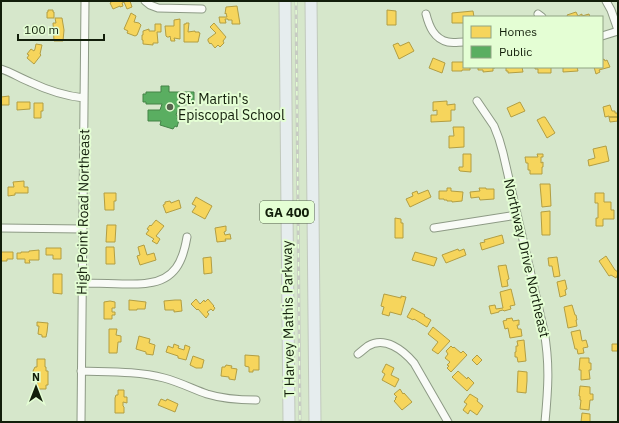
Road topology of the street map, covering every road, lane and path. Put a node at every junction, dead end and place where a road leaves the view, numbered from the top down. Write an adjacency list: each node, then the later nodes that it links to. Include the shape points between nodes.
1 (86, 1): 12 (street, High Point Road Northeast)
2 (146, 1): 6 (street, via 158,8)
3 (285, 1): 24 (highway, T Harvey Mathis Parkway / GA 400)
4 (311, 1): 25 (highway, T Harvey Mathis Parkway / GA 400)
5 (608, 2): 8 (street)
6 (202, 9)
7 (426, 14): 10 (street, via 429,26 440,39)
8 (618, 31): 9 (street)
9 (603, 36)
10 (463, 42)
11 (1, 69): 12 (street, via 51,92)
12 (84, 98): 17 (street, High Point Road Northeast)
13 (477, 101): 14 (street, Northway Drive Northeast, via 494,126 499,139)
14 (517, 215): 16 (street); 27 (street, Northway Drive Northeast, via 547,345 549,374)
15 (1, 228): 17 (street)
16 (434, 228)
17 (83, 229): 19 (street, High Point Road Northeast)
18 (187, 237): 19 (street, via 179,265 162,280 148,283)
19 (82, 283): 21 (street, High Point Road Northeast)
20 (358, 354): 26 (street, via 369,345 381,342 399,348 414,363)
21 (81, 371): 22 (street, via 154,375 227,399); 23 (street, High Point Road Northeast)
22 (256, 400)
23 (80, 422)
24 (289, 422)
25 (315, 422)
26 (448, 422)
27 (546, 422)

